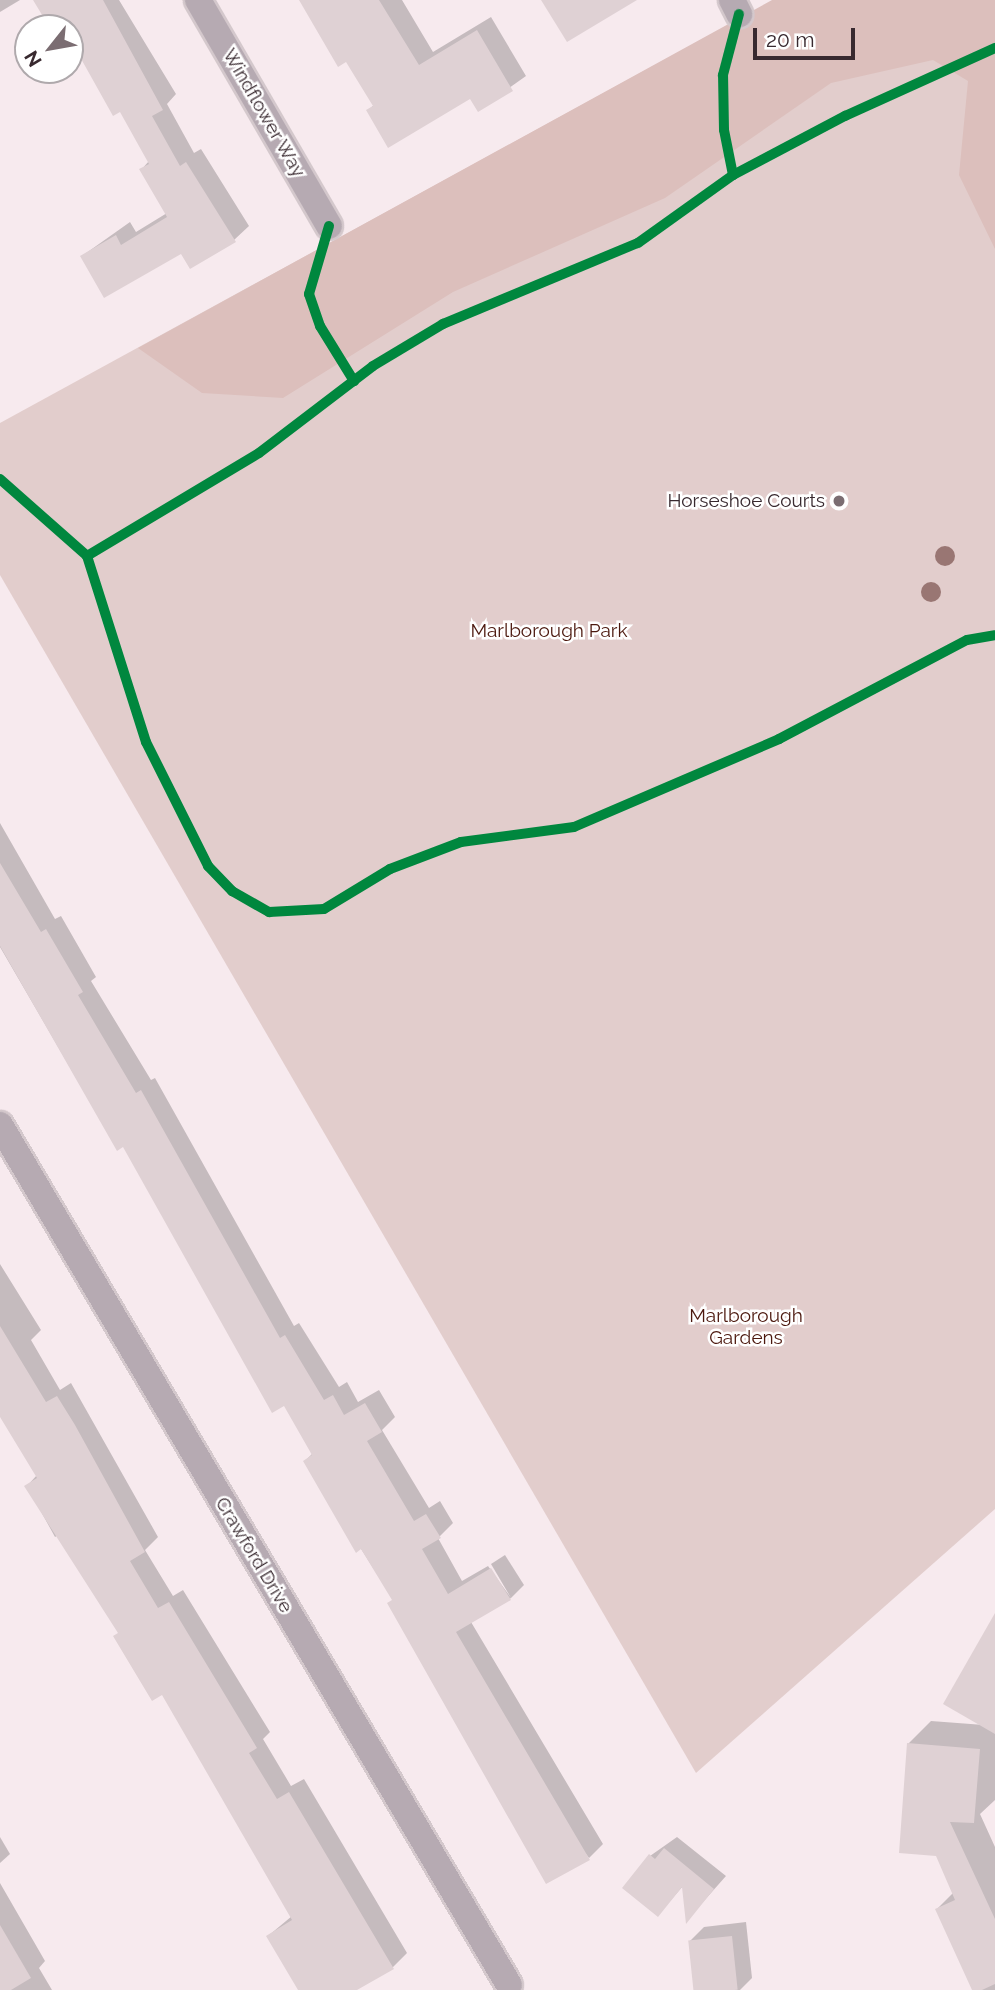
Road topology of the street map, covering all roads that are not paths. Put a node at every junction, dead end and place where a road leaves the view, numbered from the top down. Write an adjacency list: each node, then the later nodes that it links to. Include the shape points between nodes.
1 (198, 0): 2 (street, Windflower Way)
2 (329, 226)
3 (0, 1125): 4 (street, Crawford Drive)
4 (513, 1988)

